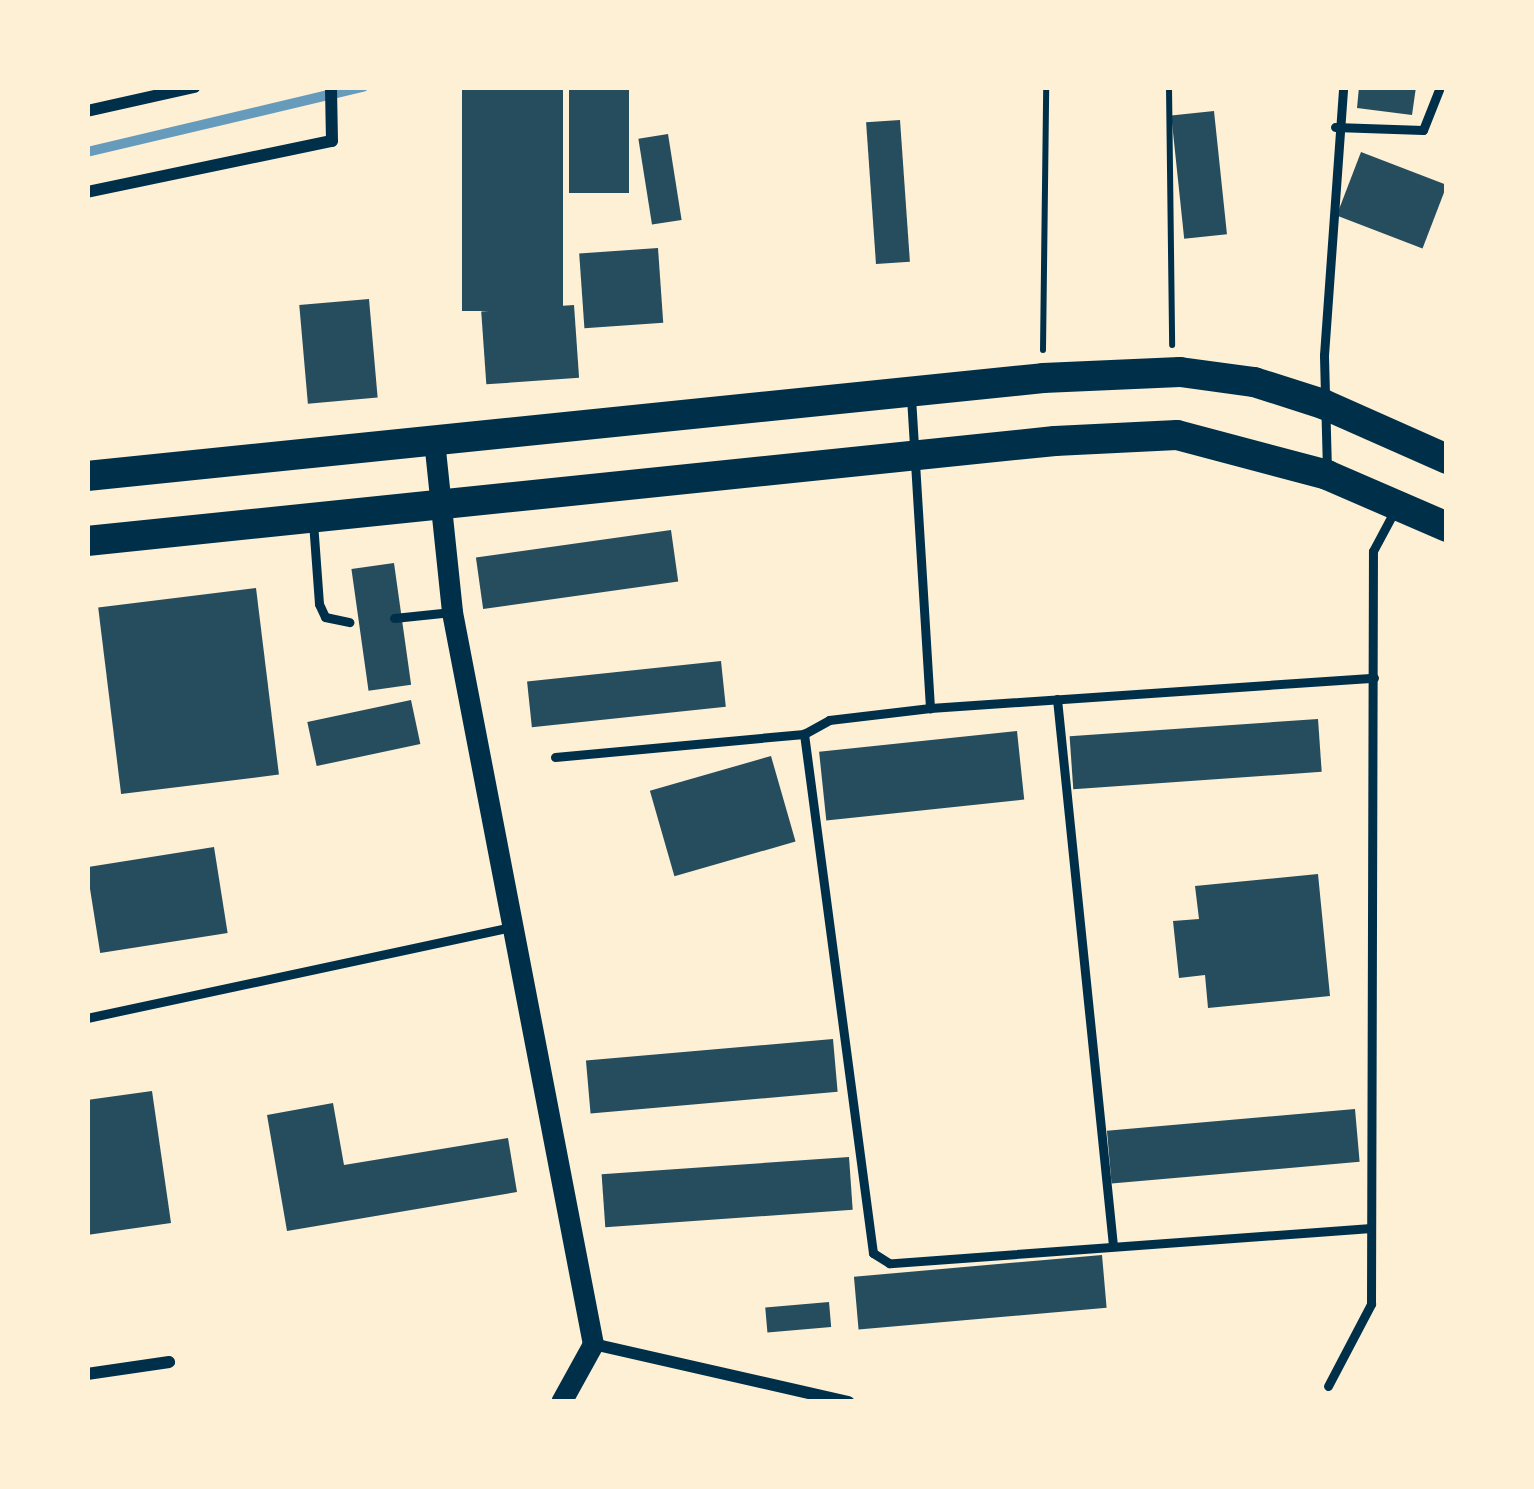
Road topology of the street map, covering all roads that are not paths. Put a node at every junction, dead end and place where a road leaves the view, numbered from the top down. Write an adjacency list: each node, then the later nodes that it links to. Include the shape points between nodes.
1 (194, 87): 5 (street)
2 (331, 87): 7 (street, via 336,134 322,145)
3 (1343, 87): 6 (lane)
4 (1440, 87): 6 (lane, via 1423,130)
5 (87, 112)
6 (1335, 127): 9 (lane)
7 (87, 192)
8 (910, 391): 9 (main road, via 1172,373 1254,382); 10 (main road); 11 (lane)
9 (1323, 404): 12 (main road); 14 (lane)
10 (434, 440): 13 (main road); 16 (street)
11 (915, 455): 14 (main road, via 1178,435); 16 (main road); 25 (lane)
12 (1447, 459)
13 (87, 476)
14 (1327, 476): 15 (main road)
15 (1397, 504): 18 (main road); 23 (lane, via 1373,551)
16 (441, 505): 17 (main road); 20 (street)
17 (312, 518): 19 (main road); 22 (lane, via 319,604 325,616)
18 (1447, 527)
19 (87, 542)
20 (452, 612): 21 (lane); 28 (street)
21 (394, 618)
22 (349, 622)
23 (1374, 678): 24 (lane); 30 (lane)
24 (1057, 699): 25 (lane); 31 (lane)
25 (930, 708): 26 (lane, via 830,720)
26 (804, 734): 27 (lane); 31 (lane, via 873,1253 889,1263)
27 (554, 757)
28 (512, 927): 29 (lane); 32 (street)
29 (87, 1018)
30 (1371, 1228): 31 (lane); 35 (lane, via 1371,1304)
31 (1113, 1246)
32 (593, 1345): 36 (street); 37 (street)
33 (169, 1362): 34 (street)
34 (87, 1374)
35 (1328, 1386)
36 (561, 1402)
37 (849, 1402)

